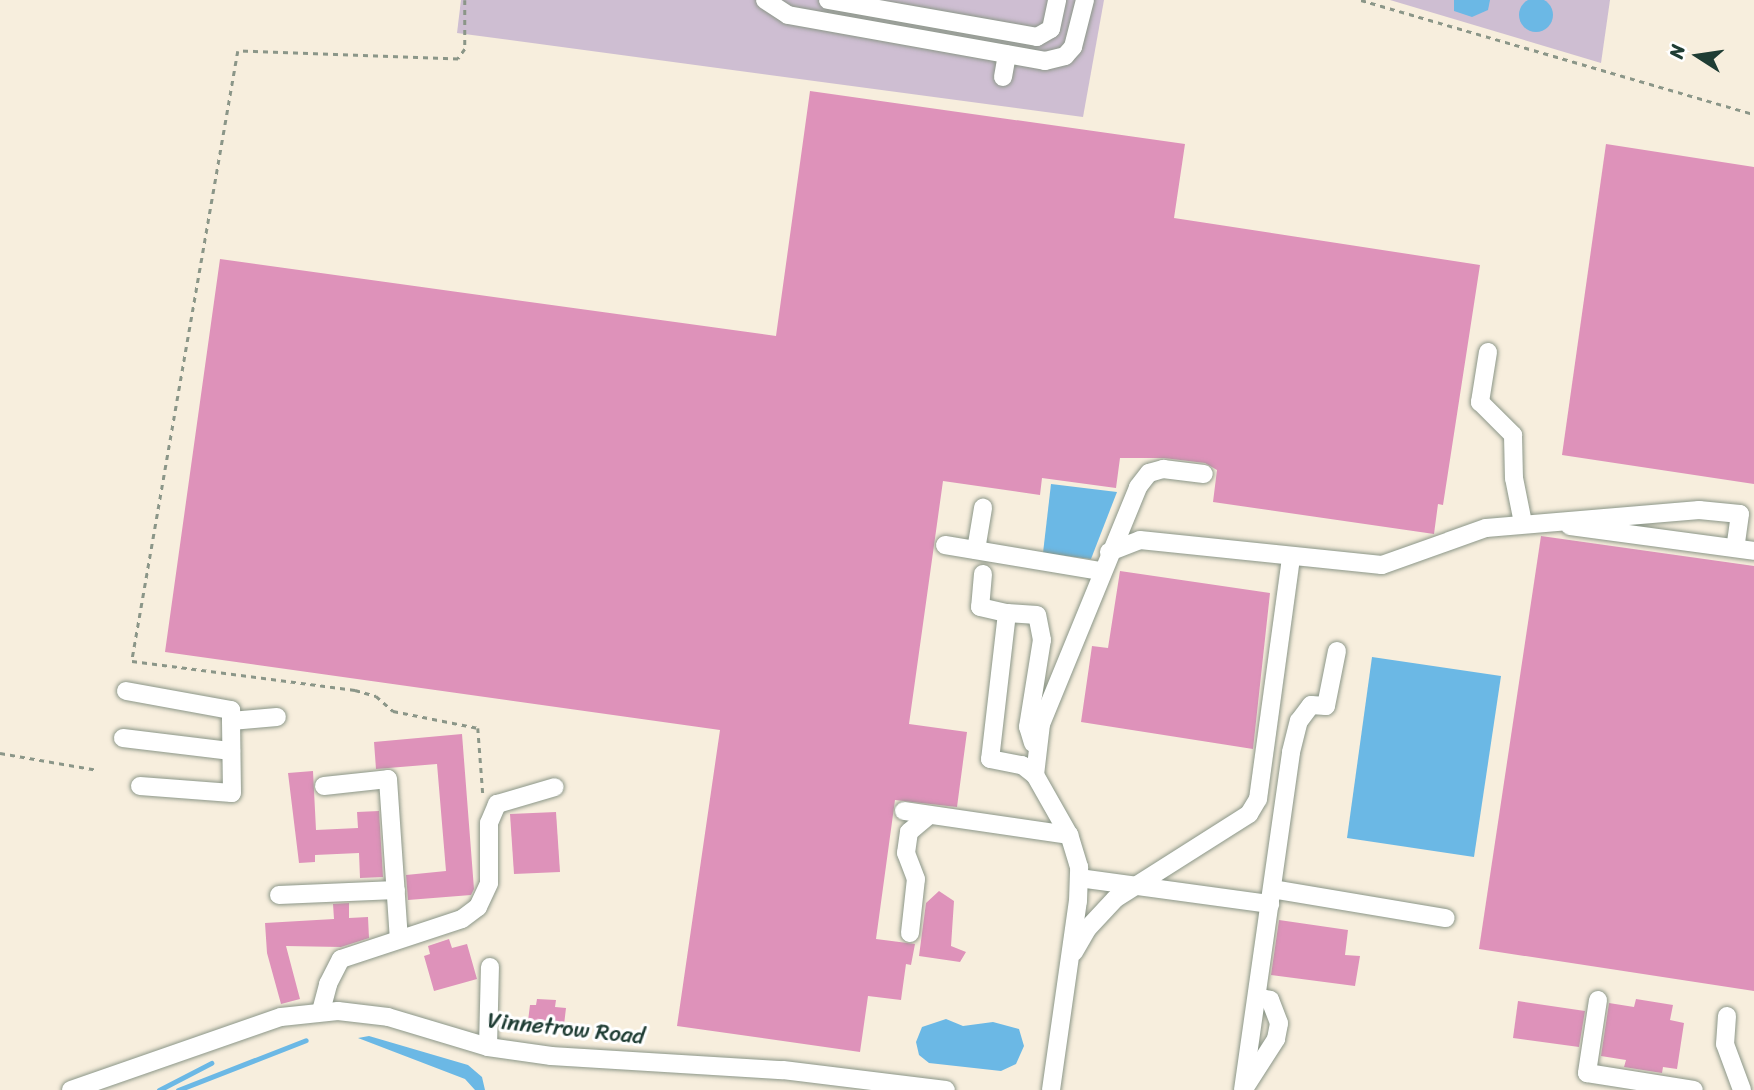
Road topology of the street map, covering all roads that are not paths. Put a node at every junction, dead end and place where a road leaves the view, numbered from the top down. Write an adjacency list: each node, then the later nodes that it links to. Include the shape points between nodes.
1 (765, 0): 7 (street, via 788,15)
2 (828, 0): 5 (street)
3 (1057, 0): 6 (street, via 1051,29 1041,36)
4 (1085, 0): 9 (street, via 1077,41 1065,56 1045,61)
5 (897, 14): 6 (street); 7 (street)
6 (975, 27): 8 (street)
7 (894, 34): 8 (street)
8 (972, 48): 9 (street)
9 (1007, 54): 10 (street)
10 (1003, 77)
11 (1488, 352): 14 (street, via 1480,401 1513,435 1514,478)
12 (1204, 474): 19 (street, via 1163,469 1149,473)
13 (982, 508): 17 (street)
14 (1529, 522): 16 (street); 16 (street, via 1699,509 1741,513); 20 (street, via 1486,527 1382,565)
15 (945, 545): 17 (street)
16 (1735, 548): 18 (street)
17 (976, 550): 21 (street)
18 (1754, 551)
19 (1109, 552): 20 (street, via 1140,540); 21 (street)
20 (1291, 558): 39 (street, via 1258,799 1249,814)
21 (1101, 570): 30 (street, via 1041,724)
22 (983, 574): 23 (street, via 980,607)
23 (1007, 613): 30 (street, via 1037,615 1042,640 1028,727); 31 (street, via 990,759 1022,765)
24 (1337, 651): 42 (street, via 1326,706 1311,705 1299,721)
25 (126, 691): 27 (street, via 231,710)
26 (277, 718): 27 (street)
27 (230, 722): 29 (street)
28 (123, 738): 29 (street)
29 (231, 751): 32 (street, via 232,793)
30 (1035, 752): 31 (street)
31 (1035, 775): 37 (street)
32 (139, 786)
33 (324, 786): 40 (street, via 388,779)
34 (555, 787): 45 (street, via 497,804 489,822 489,883 478,907 462,919)
35 (904, 811): 36 (street)
36 (929, 815): 37 (street); 44 (street, via 909,832 906,853 916,879)
37 (1069, 835): 38 (street)
38 (1079, 878): 39 (street); 46 (street)
39 (1135, 887): 42 (street); 46 (street, via 1088,928)
40 (396, 890): 41 (street); 45 (street)
41 (279, 895)
42 (1271, 897): 43 (street); 48 (street)
43 (1446, 918)
44 (910, 933)
45 (399, 939): 50 (street, via 341,959)
46 (1070, 960): 56 (street)
47 (491, 967): 52 (street)
48 (1256, 997): 53 (street); 53 (street, via 1270,1000 1279,1023 1276,1039)
49 (1598, 1000): 57 (street, via 1587,1073)
50 (321, 1011): 52 (street, Vinnetrow Road, via 388,1017); 54 (street, Vinnetrow Road, via 281,1017)
51 (1727, 1016): 58 (street, via 1725,1044)
52 (488, 1047): 55 (street, Vinnetrow Road, via 551,1056 783,1070)
53 (1244, 1089)
54 (71, 1090)
55 (946, 1090)
56 (1051, 1090)
57 (1694, 1090)
58 (1742, 1090)

